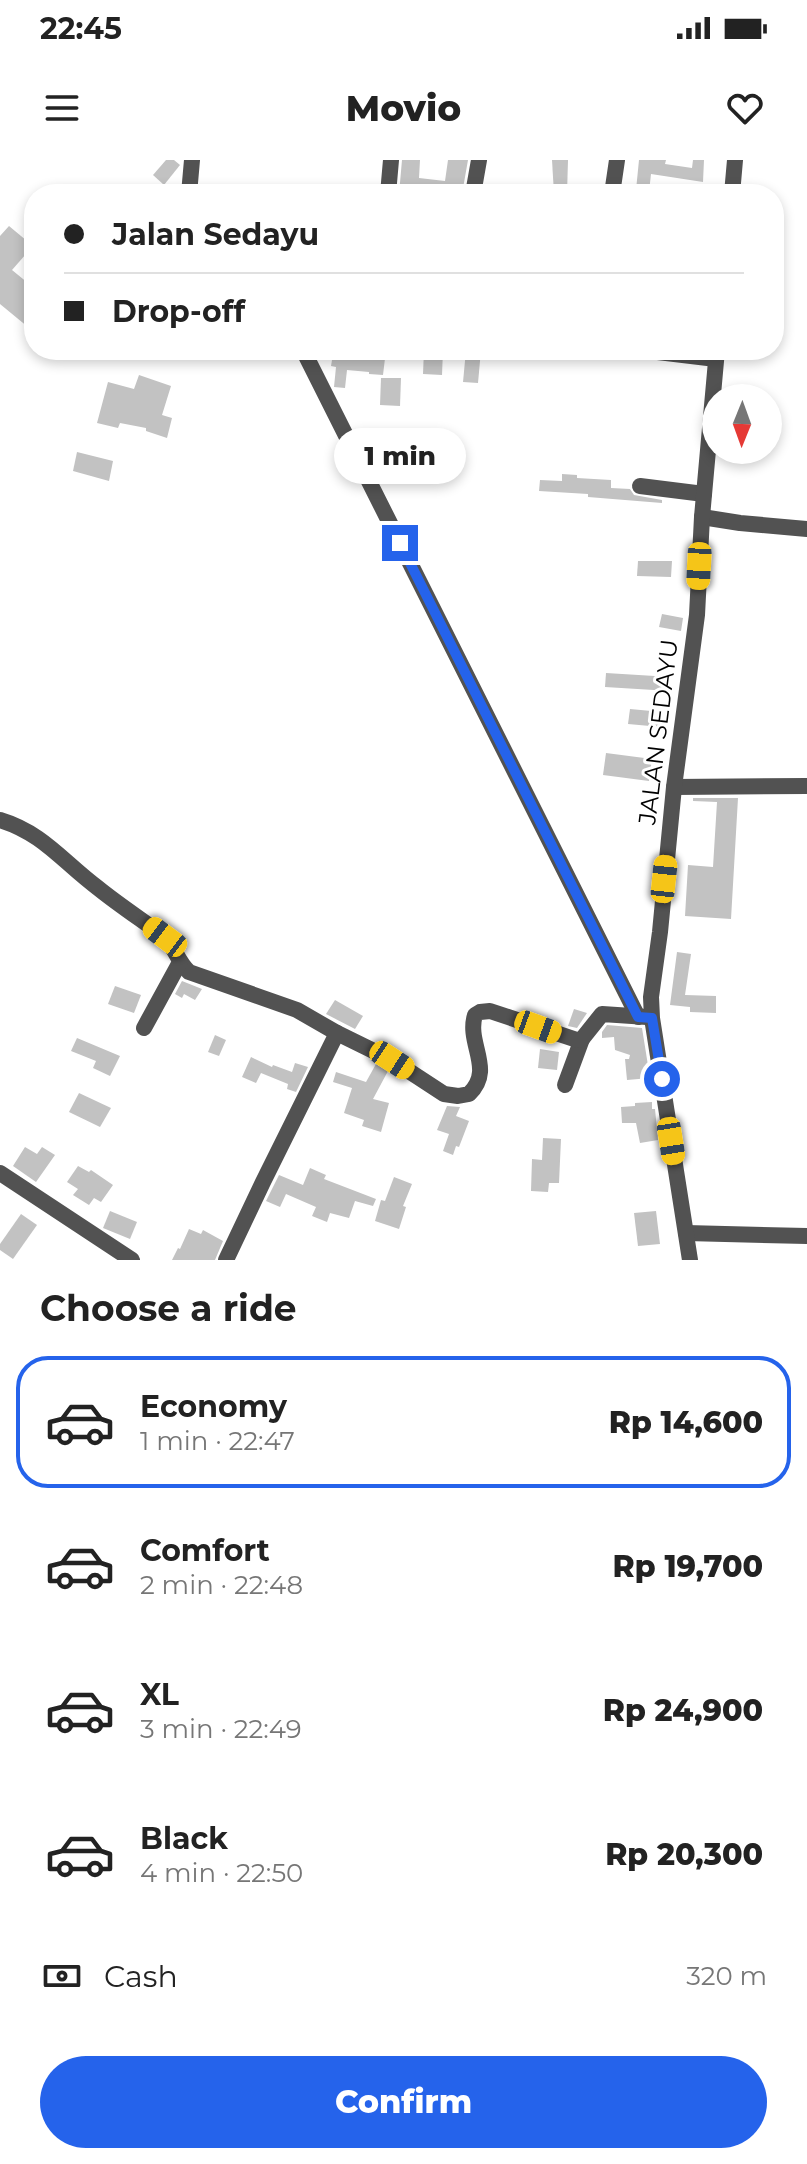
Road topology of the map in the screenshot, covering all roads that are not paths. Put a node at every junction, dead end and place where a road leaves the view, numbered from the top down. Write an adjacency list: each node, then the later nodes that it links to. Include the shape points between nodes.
1 (192, 160): 6 (street)
2 (391, 160): 7 (street)
3 (479, 160): 8 (street)
4 (617, 160): 9 (street)
5 (735, 160): 10 (street)
6 (190, 184)
7 (389, 184)
8 (475, 184)
9 (613, 184)
10 (733, 184)
11 (308, 360): 21 (street)
12 (716, 360): 14 (street, JALAN SEDAYU)
13 (640, 486): 14 (street)
14 (704, 494): 15 (street, JALAN SEDAYU)
15 (702, 517): 16 (street); 18 (street, JALAN SEDAYU, via 697,615)
16 (807, 529)
17 (807, 786): 18 (street)
18 (674, 787): 21 (street, JALAN SEDAYU, via 660,932)
19 (0, 820): 20 (street, via 42,840 96,888 165,937)
20 (180, 962): 22 (street); 23 (street, via 189,972 297,1010)
21 (645, 1017): 24 (street, via 602,1014); 27 (street, JALAN SEDAYU)
22 (144, 1028)
23 (337, 1033): 24 (street, via 444,1094 458,1096 469,1094 480,1080 472,1026 480,1012); 30 (street)
24 (582, 1039): 25 (street)
25 (565, 1085)
26 (0, 1173): 29 (street)
27 (686, 1233): 28 (street); 31 (street, JALAN SEDAYU)
28 (807, 1236)
29 (123, 1257)
30 (226, 1260)
31 (690, 1260)

